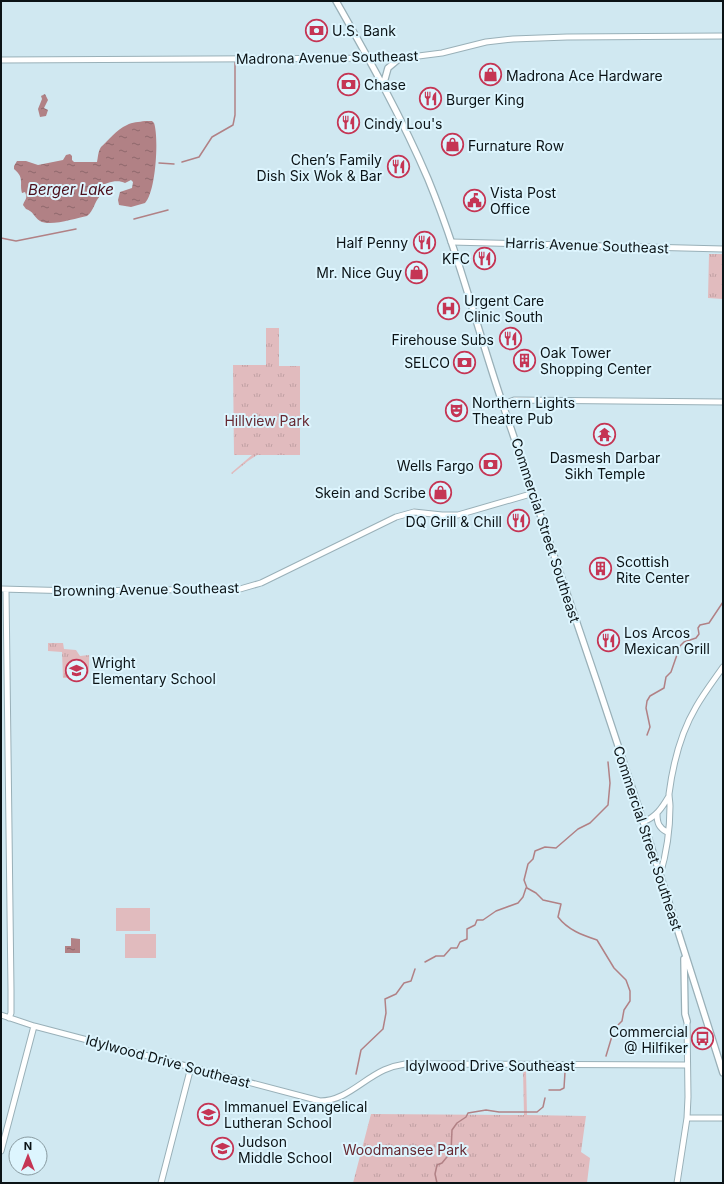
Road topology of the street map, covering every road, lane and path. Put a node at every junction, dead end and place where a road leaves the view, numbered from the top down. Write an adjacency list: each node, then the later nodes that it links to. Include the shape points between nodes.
1 (336, 1): 3 (main road, Commercial Street Southeast)
2 (723, 36): 4 (street, Madrona Avenue Southeast, via 513,39)
3 (368, 58): 4 (street, Madrona Avenue Southeast); 5 (street, Madrona Avenue Southeast); 6 (main road, Commercial Street Southeast)
4 (400, 58): 6 (main road, via 388,68)
5 (1, 60)
6 (383, 86): 7 (main road, Commercial Street Southeast, via 427,178)
7 (451, 242): 8 (street, Harris Avenue Southeast); 10 (main road, Commercial Street Southeast)
8 (723, 249)
9 (723, 402): 10 (street, via 514,400)
10 (503, 404): 11 (main road, Commercial Street Southeast)
11 (534, 493): 12 (street, Browning Avenue Southeast, via 458,515 414,512 396,516 266,581 240,589); 16 (main road, Commercial Street Southeast)
12 (4, 590): 21 (street, via 12,1013)
13 (723, 667): 14 (street, via 699,701 682,737)
14 (669, 796): 15 (street); 17 (street)
15 (657, 814): 16 (street); 17 (street, via 658,825)
16 (643, 822): 18 (main road, Commercial Street Southeast)
17 (668, 832): 18 (street)
18 (660, 875): 19 (main road, Commercial Street Southeast)
19 (684, 952): 22 (main road); 26 (main road, Commercial Street Southeast)
20 (1, 1015): 21 (street, Idylwood Drive Southeast)
21 (9, 1018): 23 (street, Idylwood Drive Southeast)
22 (687, 1021): 24 (street)
23 (34, 1026): 25 (street, Idylwood Drive Southeast); 29 (street)
24 (687, 1065): 25 (street, Idylwood Drive Southeast, via 405,1064 386,1069 340,1097 325,1101); 27 (street)
25 (191, 1067): 30 (street)
26 (723, 1073)
27 (687, 1118): 28 (street); 31 (street)
28 (723, 1118)
29 (1, 1150)
30 (161, 1183)
31 (677, 1183)

